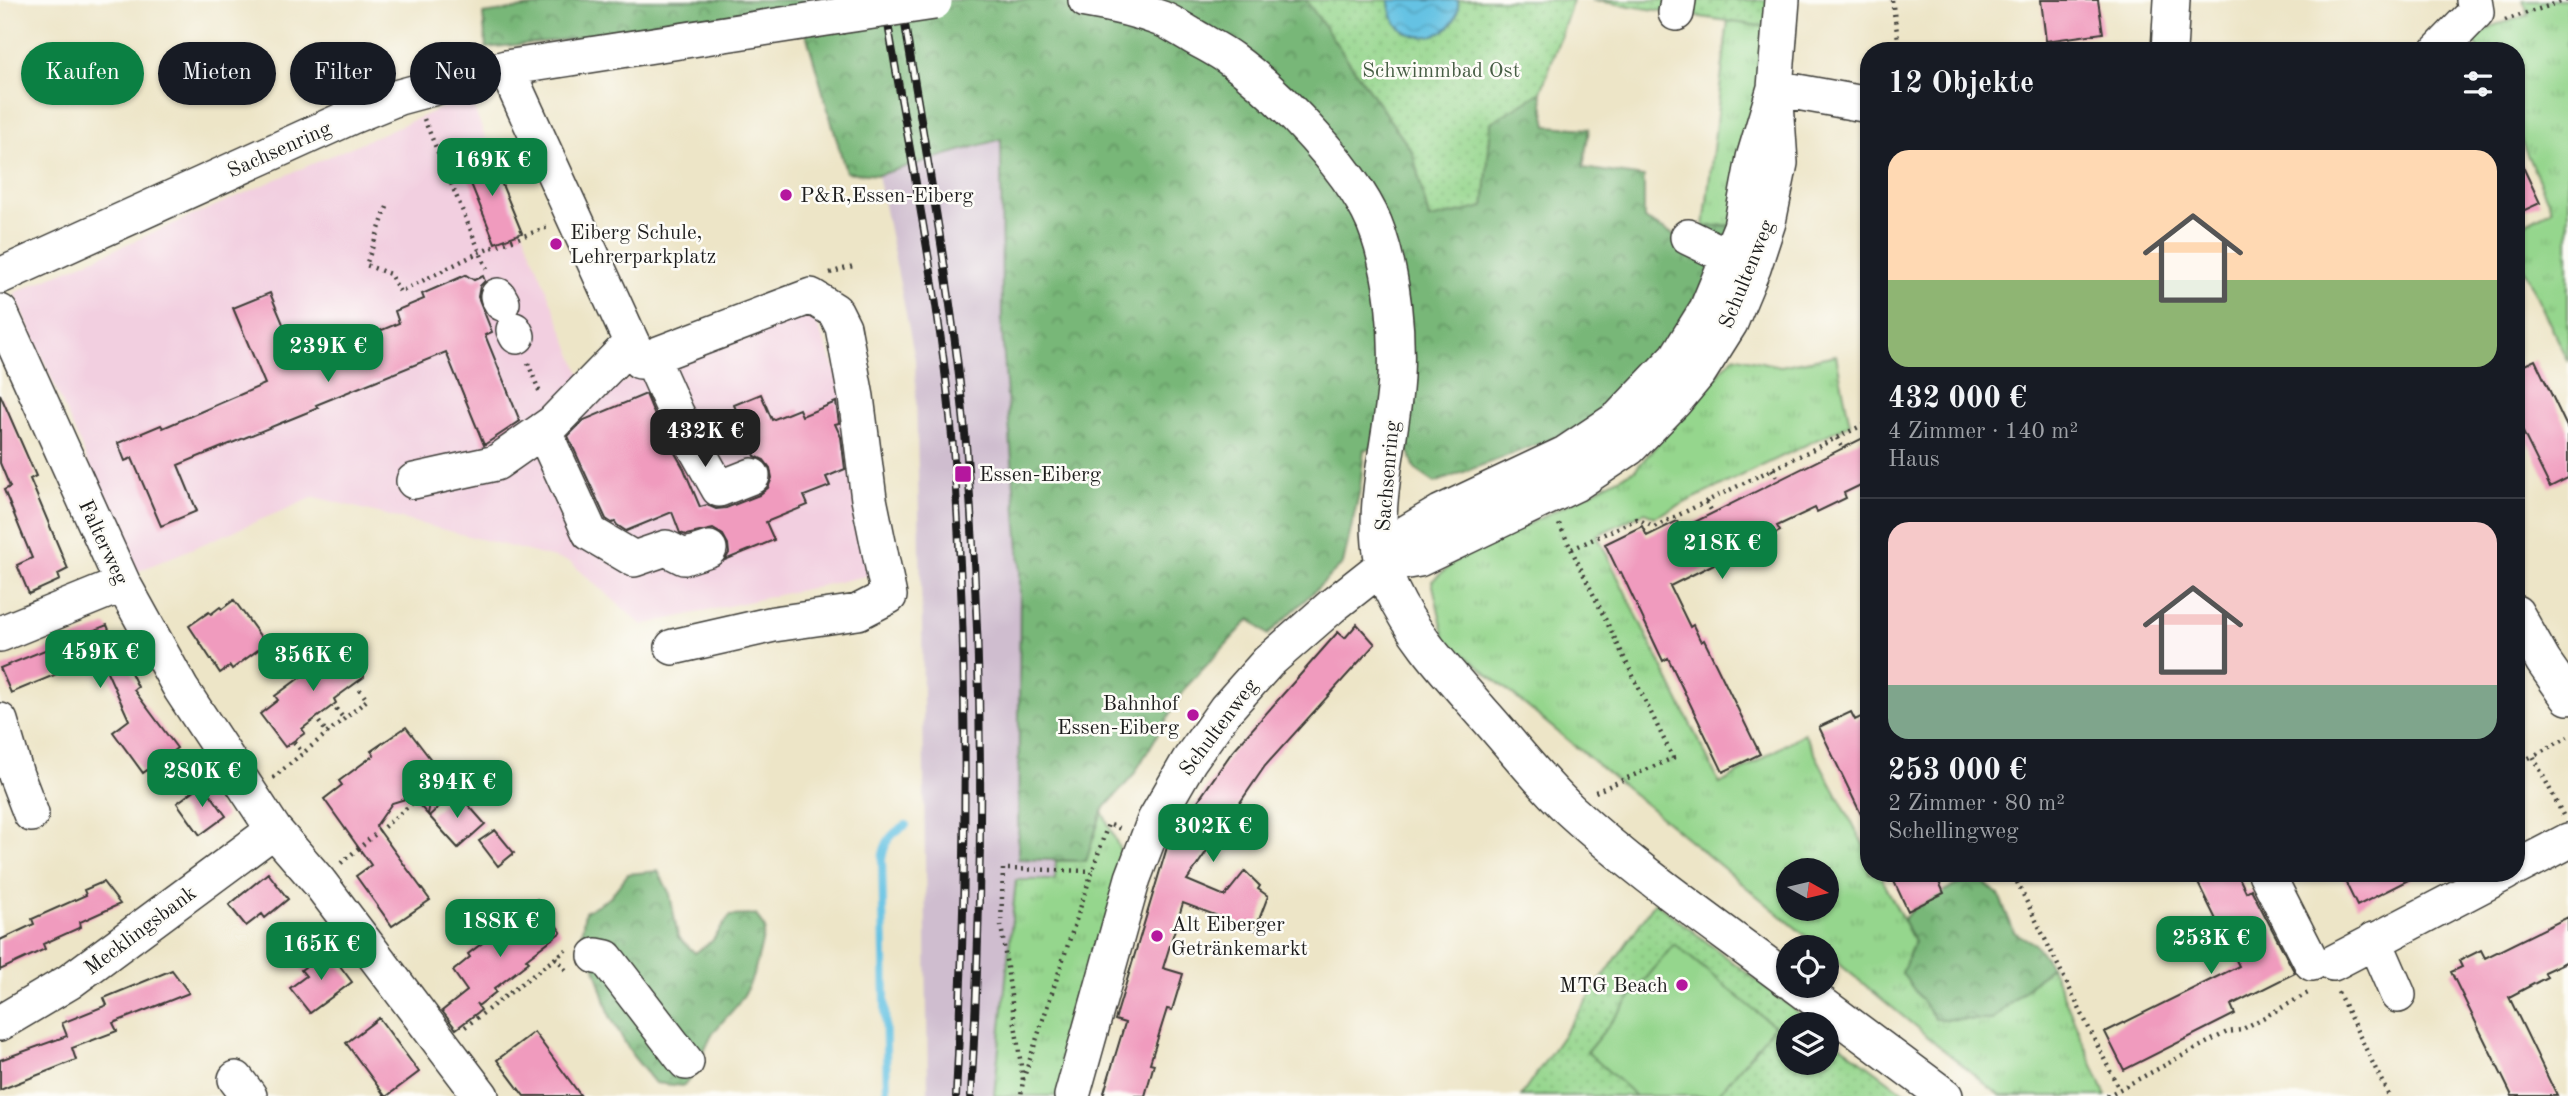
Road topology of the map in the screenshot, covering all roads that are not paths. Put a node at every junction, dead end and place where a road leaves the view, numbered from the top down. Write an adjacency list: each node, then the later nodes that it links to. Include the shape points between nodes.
1 (1086, 0): 20 (street, Sachsenring, via 1164,20 1230,58 1324,148 1373,221 1388,274 1396,338 1396,379 1381,491)
2 (1782, 0): 9 (street, Schultenweg)
3 (2172, 0): 6 (street)
4 (939, 1): 8 (street, Sachsenring, bridge)
5 (2475, 6): 7 (street)
6 (2170, 42)
7 (2445, 42)
8 (506, 68): 13 (street, Sachsenring, via 350,117); 15 (street)
9 (1775, 88): 10 (street); 12 (street, Schultenweg, via 1754,158 1741,227)
10 (1860, 102)
11 (1688, 237): 12 (street)
12 (1741, 263): 20 (street, Schultenweg, via 1677,357 1619,418 1565,454 1408,532)
13 (0, 276)
14 (0, 312): 21 (street, Falterweg)
15 (641, 350): 16 (street); 17 (street, via 719,488); 24 (street, via 811,296 835,311 843,327 889,596 858,612 774,624)
16 (548, 426): 18 (street, via 496,463); 19 (street, via 590,533 634,559 666,548 684,557)
17 (752, 476)
18 (414, 481)
19 (709, 549)
20 (1384, 565): 35 (street, Sachsenring, via 1402,611 1428,651 1569,809); 41 (street, Schultenweg, via 1268,662 1226,709 1189,761 1155,820 1129,890)
21 (123, 584): 23 (street); 28 (street, Falterweg, via 181,689)
22 (2525, 629): 25 (street)
23 (0, 634)
24 (673, 647)
25 (2568, 697)
26 (0, 722): 27 (street)
27 (32, 814)
28 (274, 830): 38 (street, Mecklingsbank, via 69,982); 40 (street, Falterweg, via 319,882)
29 (2568, 841): 30 (street)
30 (2525, 863)
31 (2272, 882): 33 (street, via 2326,968)
32 (2487, 882): 33 (street)
33 (2374, 940): 36 (street)
34 (577, 959): 39 (street, via 606,958)
35 (1776, 971)
36 (2398, 995)
37 (1813, 998): 42 (street)
38 (0, 1023)
39 (686, 1062)
40 (481, 1096)
41 (1072, 1096)
42 (1945, 1096)

